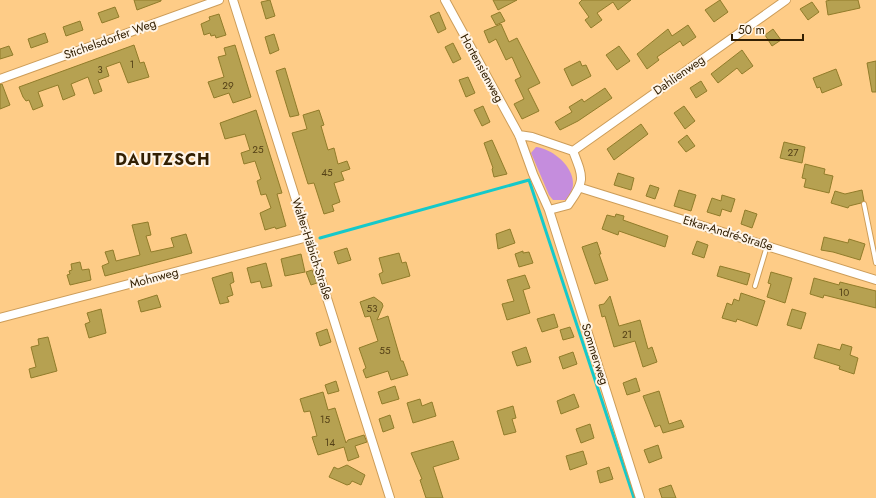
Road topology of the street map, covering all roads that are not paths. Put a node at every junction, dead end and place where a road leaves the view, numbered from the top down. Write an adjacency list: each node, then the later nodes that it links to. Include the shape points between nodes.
1 (219, 0): 5 (street, Stichelsdorfer Weg)
2 (233, 0): 11 (street, Walter-Häbich-Straße)
3 (445, 0): 6 (street, Hortensienweg)
4 (786, 0): 7 (street, Dahlienweg)
5 (0, 79)
6 (519, 135): 7 (street); 10 (street, Hortensienweg, via 532,174)
7 (573, 151): 8 (street, via 582,172)
8 (581, 188): 10 (street, via 568,205); 12 (street, Etkar-André-Straße)
9 (864, 204): 13 (lane)
10 (549, 210): 18 (street, Sommerweg)
11 (308, 237): 16 (street, Mohnweg); 17 (street, Walter-Häbich-Straße)
12 (767, 245): 14 (street, Etkar-André-Straße); 15 (lane)
13 (876, 263)
14 (876, 280)
15 (755, 286)
16 (0, 318)
17 (390, 498)
18 (640, 498)

